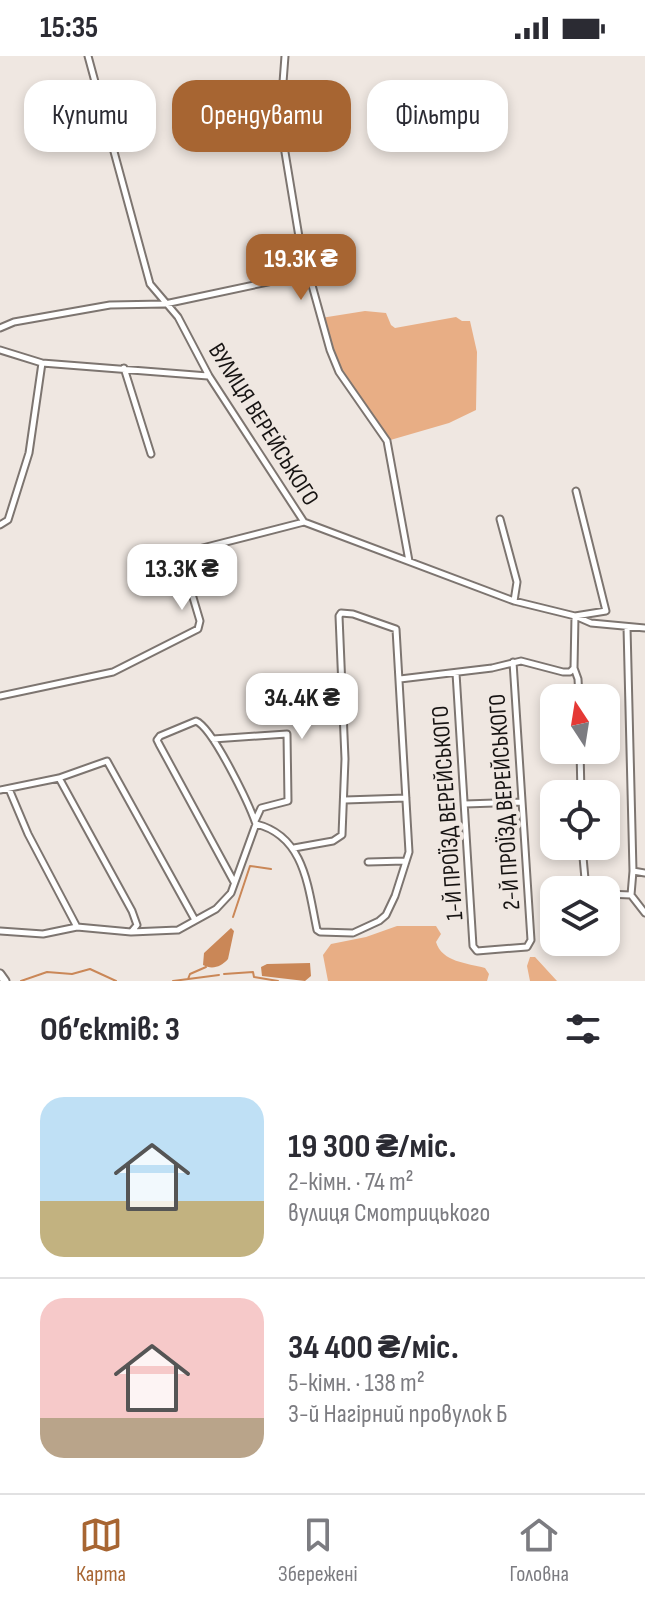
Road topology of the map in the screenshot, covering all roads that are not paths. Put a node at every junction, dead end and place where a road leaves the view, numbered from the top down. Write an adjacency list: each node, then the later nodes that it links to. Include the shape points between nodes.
1 (88, 56): 4 (street, ВУЛИЦЯ ВЕРЕЙСЬКОГО, via 150,284)
2 (285, 56): 3 (street, via 280,122)
3 (302, 274): 4 (street); 15 (street, via 310,278 339,372 387,441)
4 (165, 304): 5 (street, via 110,305); 9 (street, ВУЛИЦЯ ВЕРЕЙСЬКОГО, via 178,317)
5 (0, 328)
6 (0, 350): 7 (street)
7 (42, 363): 8 (street); 14 (street, via 29,453 8,520)
8 (124, 368): 9 (street); 10 (street)
9 (209, 376): 13 (street, ВУЛИЦЯ ВЕРЕЙСЬКОГО)
10 (151, 454)
11 (576, 491): 17 (street, via 606,611)
12 (500, 519): 16 (street, via 517,582)
13 (304, 522): 15 (street, ВУЛИЦЯ ВЕРЕЙСЬКОГО); 25 (street, via 183,553 198,629 113,672)
14 (0, 525)
15 (409, 562): 16 (street, ВУЛИЦЯ ВЕРЕЙСЬКОГО)
16 (514, 601): 17 (street, ВУЛИЦЯ ВЕРЕЙСЬКОГО)
17 (575, 616): 18 (street, ВУЛИЦЯ ВЕРЕЙСЬКОГО); 21 (street)
18 (627, 627): 19 (street, ВУЛИЦЯ ВЕРЕЙСЬКОГО); 40 (street)
19 (645, 628)
20 (513, 662): 21 (street, via 563,672); 22 (street); 32 (street, 2-Й ПРОЇЗД ВЕРЕЙСЬКОГО)
21 (574, 668): 24 (street)
22 (456, 673): 23 (street); 33 (street, 1-Й ПРОЇЗД ВЕРЕЙСЬКОГО)
23 (400, 679): 30 (street); 31 (street, via 396,629 341,613)
24 (578, 684)
25 (0, 696)
26 (213, 739): 34 (street); 35 (street, via 287,734 288,801); 42 (street, via 196,721 157,740)
27 (59, 778): 28 (street); 46 (street, via 107,761); 49 (street, via 132,911 137,925)
28 (9, 789): 29 (street); 47 (street)
29 (0, 790)
30 (406, 798): 31 (street); 38 (street)
31 (345, 800): 37 (street, via 338,839)
32 (522, 802): 33 (street); 50 (street, 2-Й ПРОЇЗД ВЕРЕЙСЬКОГО, via 531,940 527,947)
33 (465, 804): 50 (street, 1-Й ПРОЇЗД ВЕРЕЙСЬКОГО)
34 (250, 807): 35 (street); 36 (street)
35 (257, 812): 36 (street)
36 (256, 824): 37 (street, via 275,831); 42 (street)
37 (294, 848): 38 (street, via 320,932 353,933 379,921 395,896)
38 (405, 861): 39 (street)
39 (368, 862)
40 (633, 871): 41 (street); 44 (street)
41 (645, 873)
42 (234, 883): 46 (street, via 223,902)
43 (620, 895): 44 (street)
44 (631, 895): 45 (street)
45 (645, 913)
46 (195, 920): 49 (street, via 178,930)
47 (77, 927): 48 (street, via 43,934); 49 (street)
48 (0, 931)
49 (131, 932)
50 (477, 951)
51 (0, 974): 52 (main road)
52 (5, 981)

